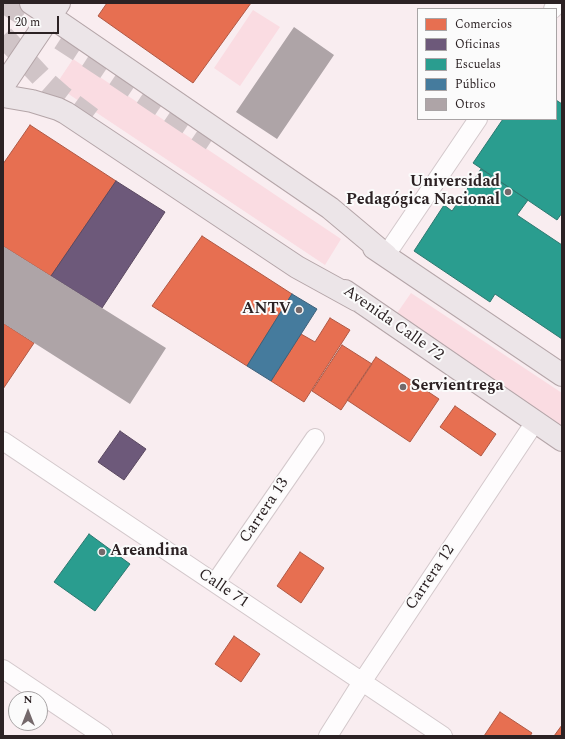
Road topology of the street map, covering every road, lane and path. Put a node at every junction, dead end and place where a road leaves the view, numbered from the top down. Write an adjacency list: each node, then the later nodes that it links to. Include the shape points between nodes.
1 (31, 3): 2 (main road)
2 (54, 10): 3 (main road); 8 (main road, via 330,208)
3 (3, 86)
4 (3, 96): 9 (main road, via 58,108 297,267)
5 (477, 120): 8 (street)
6 (246, 163): 8 (main road)
7 (224, 206): 9 (main road, Avenida Calle 72)
8 (386, 255): 10 (main road)
9 (357, 300): 11 (main road, Avenida Calle 72)
10 (562, 375)
11 (535, 422): 13 (main road, Avenida Calle 72); 17 (street, Carrera 12)
12 (315, 438): 15 (street, Carrera 13)
13 (562, 440)
14 (3, 441): 15 (street, Calle 71)
15 (215, 583): 17 (street, Calle 71)
16 (3, 669): 18 (street)
17 (362, 682): 19 (street, Carrera 12); 20 (street, Calle 71)
18 (103, 736)
19 (328, 736)
20 (443, 736)

